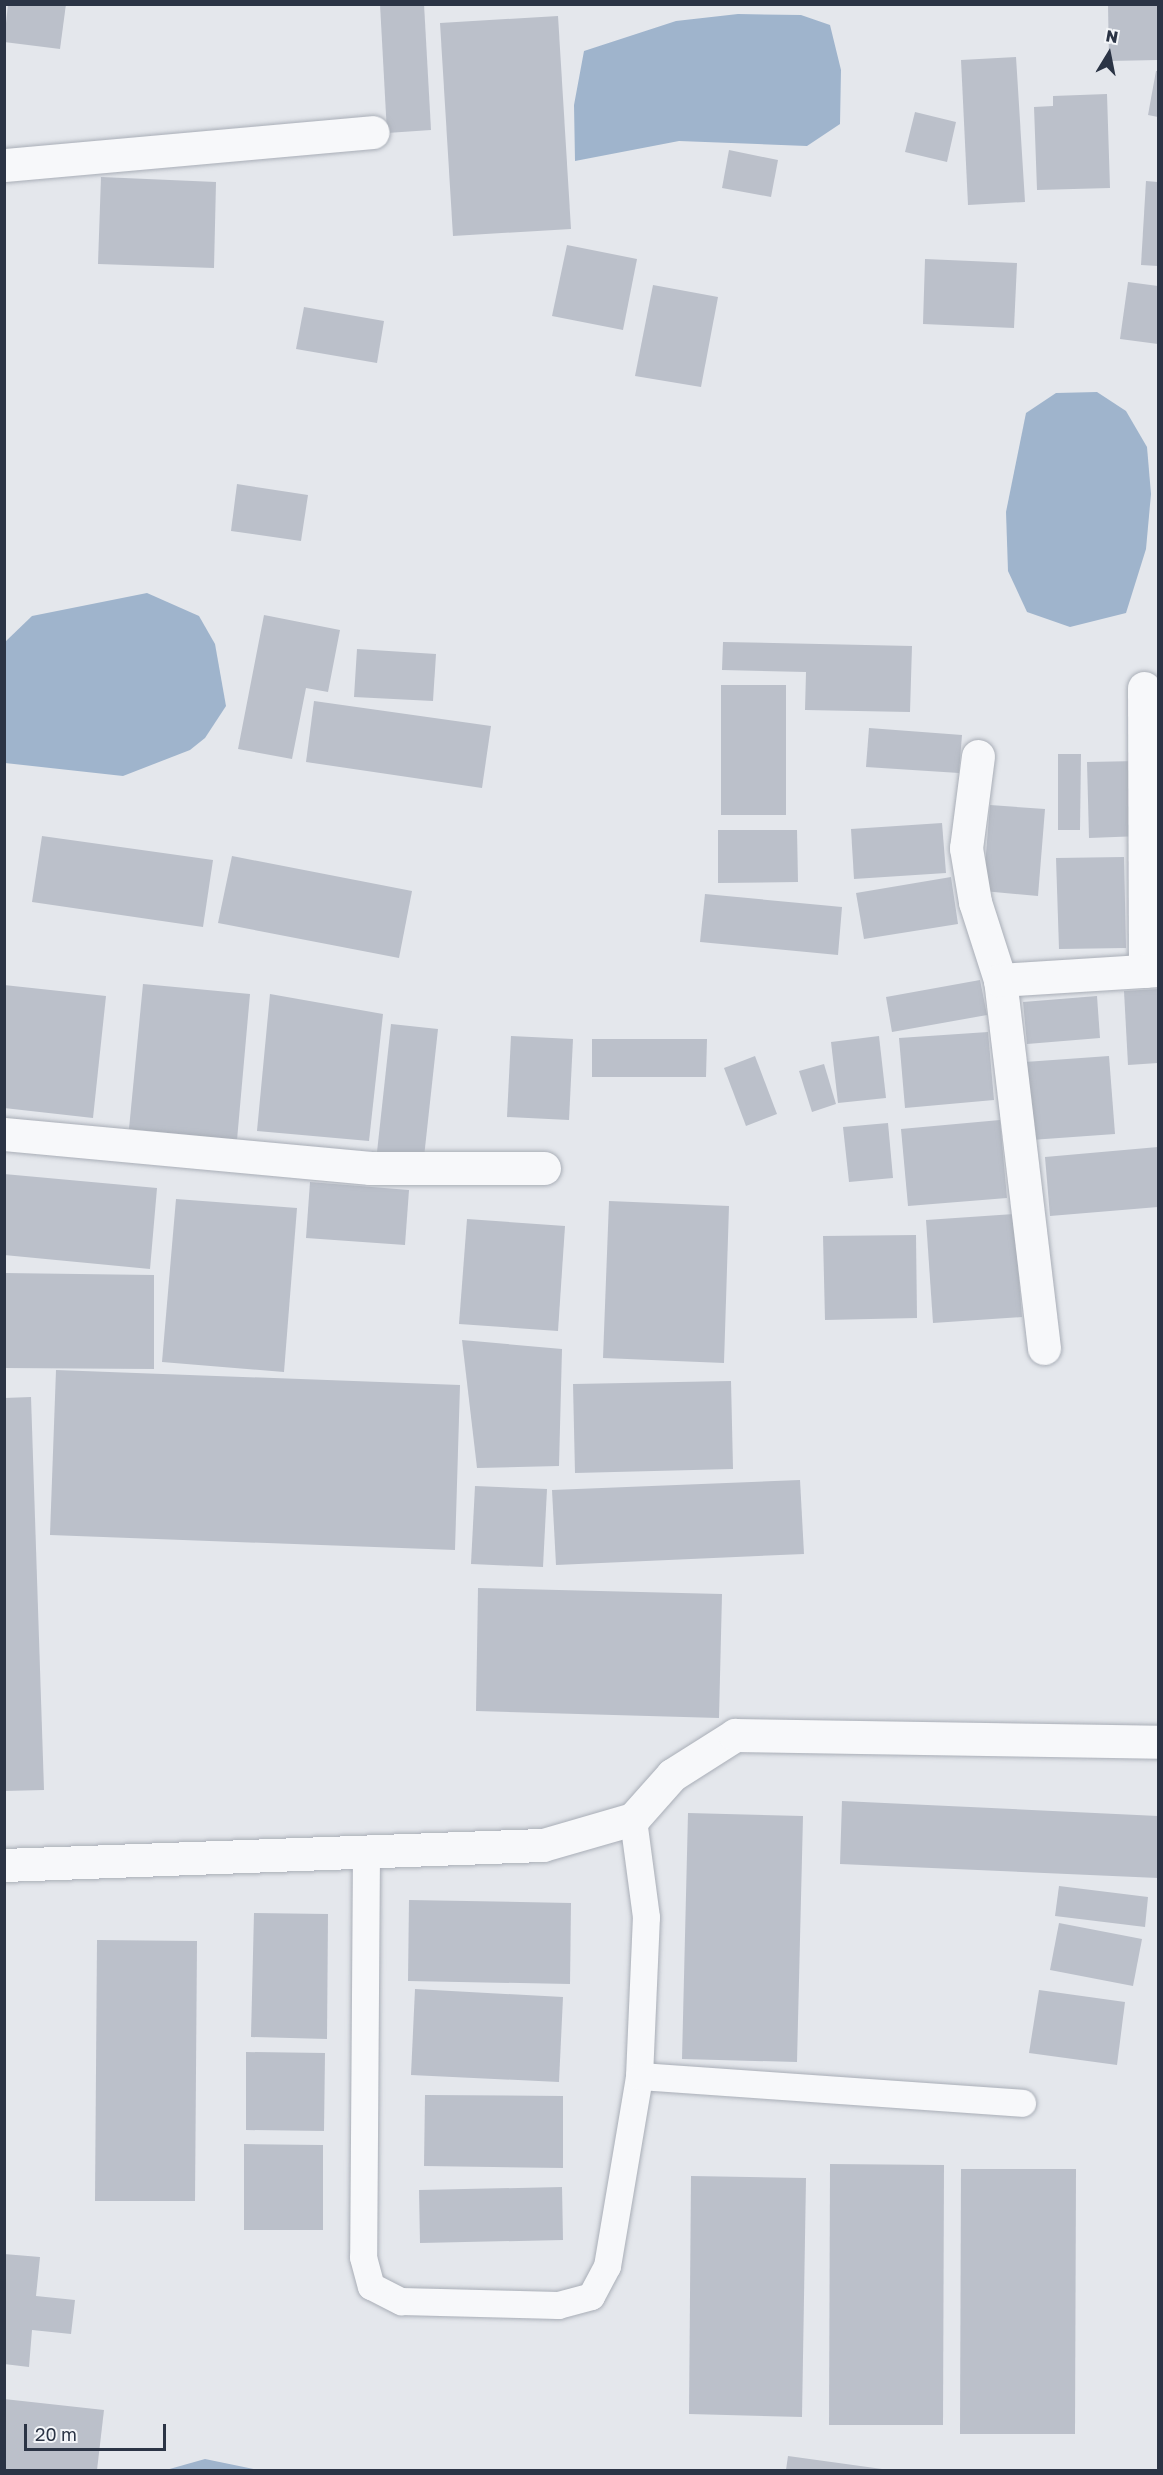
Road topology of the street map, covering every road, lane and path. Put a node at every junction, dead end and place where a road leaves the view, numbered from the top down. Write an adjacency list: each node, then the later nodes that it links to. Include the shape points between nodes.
1 (373, 132): 2 (street)
2 (4, 165)
3 (1144, 688): 5 (street)
4 (978, 756): 6 (street, via 966,848 975,902)
5 (1152, 971): 6 (street)
6 (1000, 980): 9 (street)
7 (4, 1134): 8 (street, via 370,1168)
8 (544, 1168)
9 (1044, 1348)
10 (1158, 1742): 11 (street, via 735,1735 672,1775)
11 (633, 1819): 12 (street, via 543,1845); 14 (lane, via 646,1917)
12 (366, 1851): 13 (street); 14 (lane, via 363,2257 371,2286 401,2301 558,2305 591,2296 607,2266)
13 (4, 1865)
14 (639, 2076): 15 (lane)
15 (1022, 2103)

